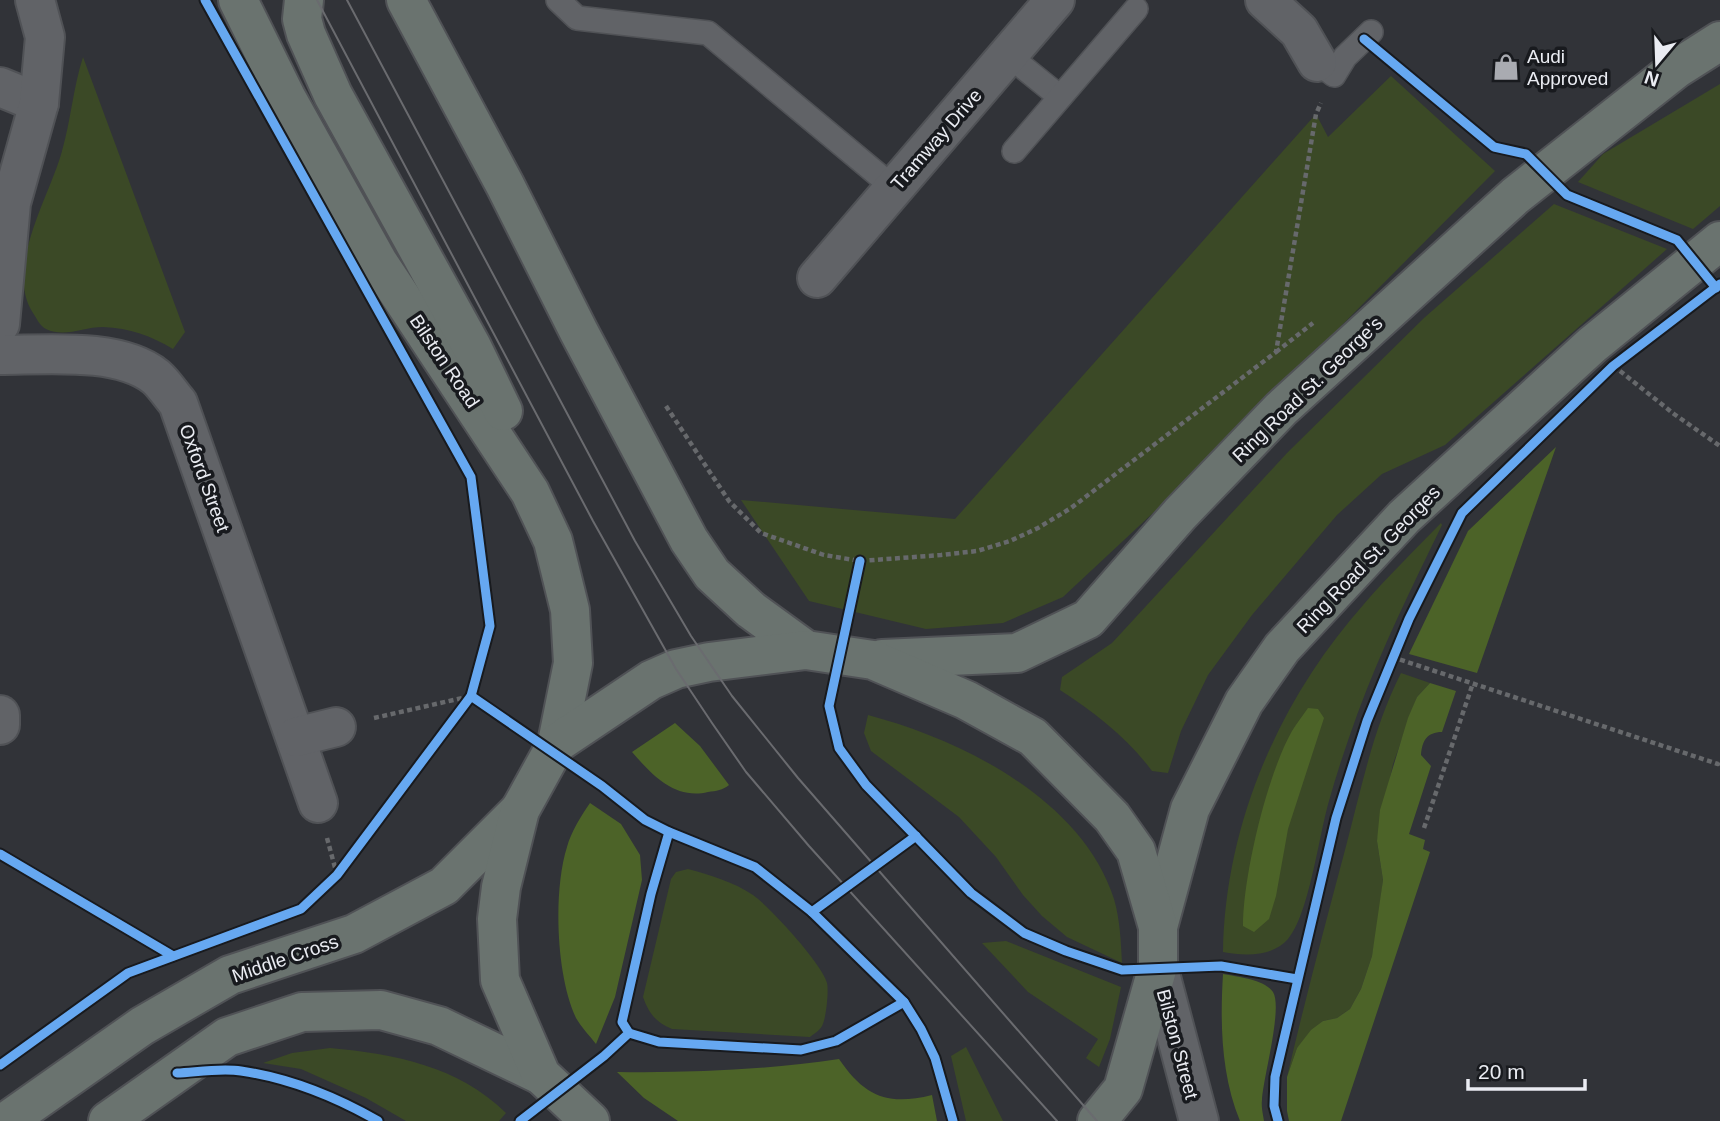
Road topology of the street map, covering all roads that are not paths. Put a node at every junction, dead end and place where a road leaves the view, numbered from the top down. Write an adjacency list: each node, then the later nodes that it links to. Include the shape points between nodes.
1 (35, 0): 15 (street, via 45,37)
2 (238, 0): 22 (highway, Bilston Road, via 286,97 379,262)
3 (304, 0): 22 (highway, via 306,34 333,95 472,347 508,421)
4 (406, 0): 23 (highway, via 689,540 712,574)
5 (558, 0): 17 (lane, via 577,18 708,33)
6 (1055, 0): 11 (street, Tramway Drive)
7 (1265, 0): 12 (street, via 1300,31)
8 (1136, 9): 14 (lane)
9 (1371, 32): 12 (lane, via 1334,75)
10 (1720, 41): 24 (highway, Ring Road St. George's, via 1676,69 1514,196 1281,408 1088,619 1017,653)
11 (1008, 55): 14 (lane); 17 (street, Tramway Drive)
12 (1317, 62)
13 (0, 88): 15 (street)
14 (1060, 97): 16 (lane)
15 (39, 103): 20 (street, via 11,202)
16 (1014, 151)
17 (894, 188): 19 (street, Tramway Drive)
18 (1720, 241): 32 (highway, Ring Road St. Georges, via 1592,345 1404,517 1282,648 1244,702 1190,809)
19 (817, 278)
20 (0, 324)
21 (0, 355): 28 (street, Oxford Street, via 87,355 131,363 156,377 178,402)
22 (530, 492): 29 (highway, Bilston Road, via 553,541 570,610 573,663)
23 (806, 650): 24 (highway); 29 (highway, via 676,669 650,680)
24 (873, 660): 32 (highway, via 966,700 1034,737 1112,817 1136,851)
25 (0, 715): 26 (street)
26 (0, 725)
27 (336, 727): 28 (street)
28 (296, 737): 30 (street, Oxford Street)
29 (557, 743): 31 (highway)
30 (318, 803)
31 (520, 810): 34 (highway, via 497,919 500,981); 35 (highway, Middle Cross, via 444,886 354,934 230,975 142,1026)
32 (1158, 927): 33 (highway)
33 (1158, 966): 38 (highway, via 1123,1088); 39 (street, Bilston Street)
34 (541, 1075): 36 (highway, via 439,1026 381,1010 302,1012 227,1037); 37 (highway)
35 (6, 1121)
36 (108, 1121)
37 (590, 1121)
38 (1097, 1121)
39 (1199, 1121)

